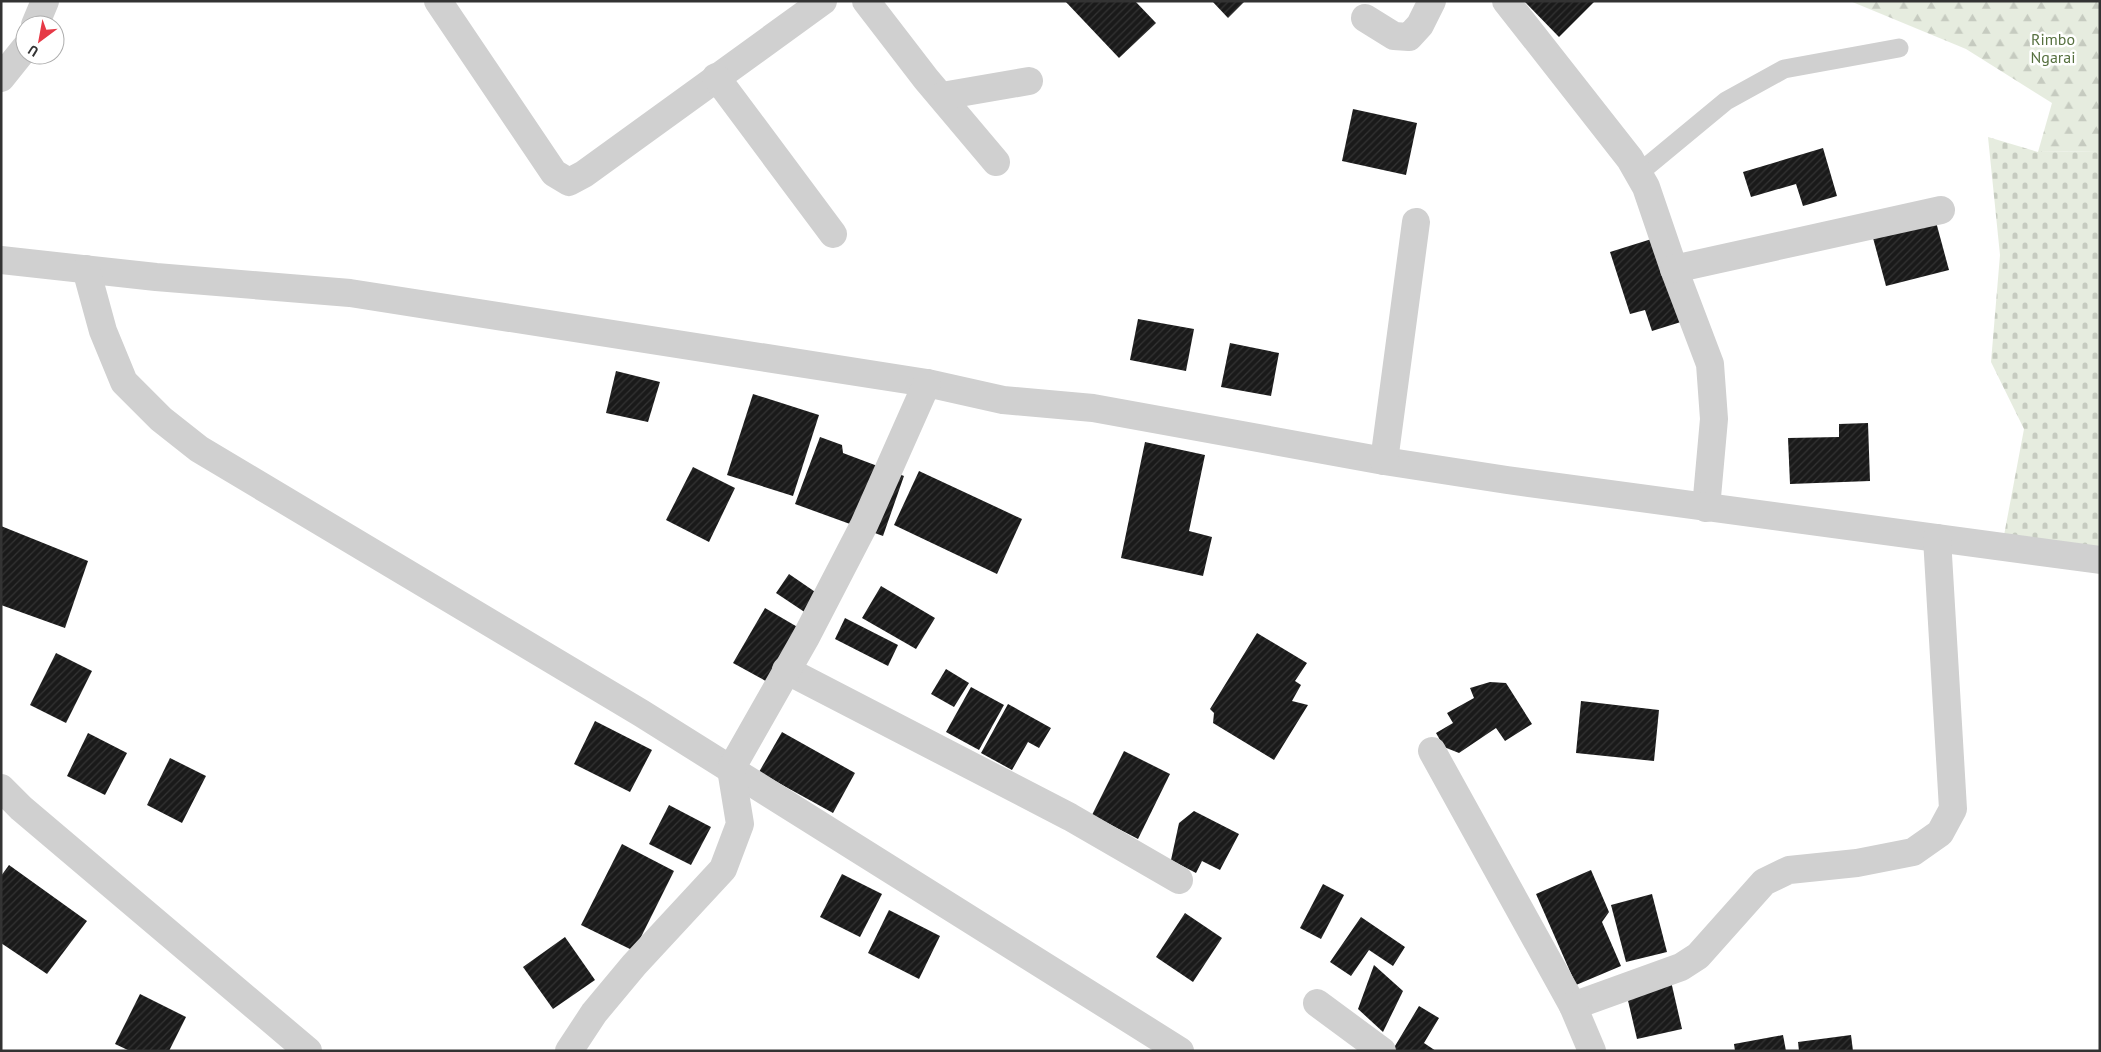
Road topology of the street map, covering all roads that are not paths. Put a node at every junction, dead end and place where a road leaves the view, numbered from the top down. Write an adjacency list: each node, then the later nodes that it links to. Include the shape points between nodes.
1 (45, 1): 7 (street)
2 (823, 1): 11 (street)
3 (866, 1): 14 (street)
4 (1432, 1): 8 (street, via 1420,25 1409,37 1394,36)
5 (1506, 1): 16 (street)
6 (444, 3): 11 (street, via 554,173 569,182)
7 (39, 15)
8 (1366, 18)
9 (1899, 48): 16 (lane, via 1784,69 1726,101)
10 (15, 60): 12 (street)
11 (716, 77): 19 (street)
12 (1, 78)
13 (1029, 81): 14 (street)
14 (942, 96): 15 (street)
15 (996, 162)
16 (1639, 173): 22 (street)
17 (1941, 210): 22 (street)
18 (1416, 222): 24 (street)
19 (833, 234)
20 (1, 260): 21 (street)
21 (86, 269): 23 (street, via 350,293); 30 (street, via 103,331 124,382 161,419 199,449)
22 (1674, 269): 25 (street, via 1710,364 1714,419)
23 (927, 383): 24 (street, via 1003,400 1093,408); 28 (street, via 864,525)
24 (1384, 461): 25 (street)
25 (1706, 508): 26 (street)
26 (1937, 538): 27 (street); 34 (street, via 1953,809 1940,833 1913,852 1857,863 1789,870 1772,878 1749,897 1698,956 1681,966)
27 (2100, 560)
28 (786, 670): 30 (street); 32 (street, via 1070,817)
29 (1432, 751): 34 (street)
30 (731, 769): 36 (street, via 740,824 723,870 634,965 594,1013); 37 (street)
31 (1, 788): 35 (street)
32 (1179, 880)
33 (1317, 1003): 38 (street)
34 (1573, 1006): 39 (street)
35 (308, 1051)
36 (569, 1051)
37 (1180, 1051)
38 (1382, 1051)
39 (1592, 1051)

